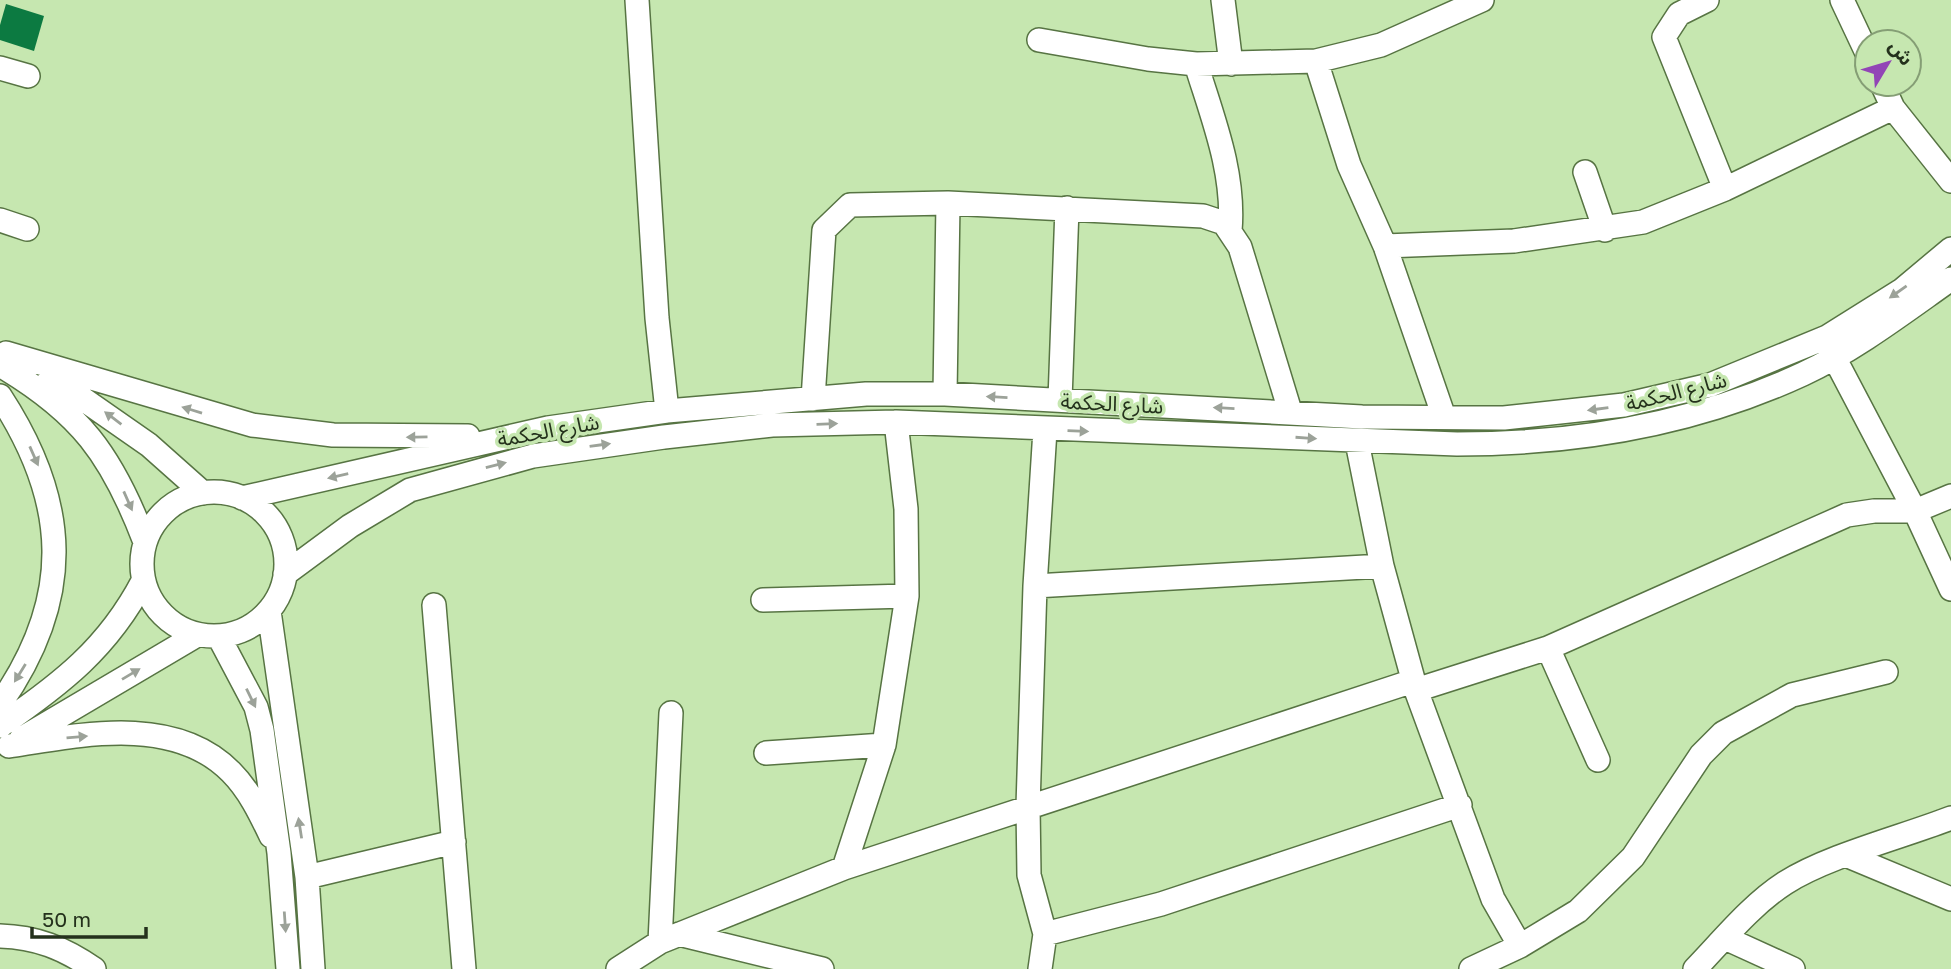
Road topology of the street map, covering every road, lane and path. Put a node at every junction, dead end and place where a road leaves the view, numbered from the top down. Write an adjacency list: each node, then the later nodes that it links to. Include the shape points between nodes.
1 (637, 0): 34 (street)
2 (1223, 0): 11 (street)
3 (1482, 0): 6 (street)
4 (1707, 0): 18 (street, via 1679,14 1664,37)
5 (1842, 0): 7 (street)
6 (1452, 6): 9 (street, via 1381,45)
7 (1855, 28)
8 (1039, 40): 10 (street)
9 (1316, 61): 11 (street); 25 (street, via 1349,165)
10 (1196, 64): 11 (street); 24 (street, via 1230,178)
11 (1231, 64)
12 (0, 68): 13 (street)
13 (28, 76)
14 (1888, 98): 15 (street)
15 (1893, 108): 17 (street); 18 (street)
16 (1585, 172): 23 (street)
17 (1951, 181)
18 (1725, 189): 23 (street, via 1643,222)
19 (948, 203): 20 (street); 30 (street); 32 (street, via 850,205 824,230)
20 (1067, 208): 24 (street, via 1203,216 1219,220); 33 (street)
21 (0, 220): 22 (street)
22 (27, 229)
23 (1605, 230): 25 (street, via 1514,241)
24 (1230, 231): 35 (street, via 1243,254)
25 (1385, 246): 36 (street)
26 (1951, 249): 36 (street, شارع الحكمة, one-way to 36, via 1902,290 1827,337 1710,385 1569,413)
27 (1951, 279): 29 (street, شارع الحكمة)
28 (2, 356): 39 (street, one-way to 28, via 345,435 252,425); 41 (street, one-way to 28, via 86,399); 45 (street, one-way to 45, via 91,437 129,500)
29 (1834, 357): 40 (street, شارع الحكمة, via 1720,406 1632,429 1507,444); 44 (street)
30 (945, 394): 32 (street, شارع الحكمة); 33 (street, شارع الحكمة, one-way to 30)
31 (0, 396): 59 (street, one-way to 59, via 46,487 55,561 36,647)
32 (813, 399): 34 (street, شارع الحكمة)
33 (1060, 400): 35 (street, شارع الحكمة, one-way to 33)
34 (667, 411): 39 (street, شارع الحكمة)
35 (1290, 411): 36 (street, شارع الحكمة)
36 (1444, 417)
37 (895, 422): 38 (street, شارع الحكمة); 47 (street, شارع الحكمة, one-way to 37, via 410,490 533,456 772,425); 51 (street, via 906,509)
38 (1045, 429): 40 (street, شارع الحكمة, one-way to 40); 49 (street)
39 (510, 435): 43 (street, شارع الحكمة, one-way to 43)
40 (1357, 442): 46 (street)
41 (203, 493): 43 (street); 45 (street, via 167,509)
42 (1951, 496): 44 (street)
43 (242, 498): 47 (street, via 273,523 284,547)
44 (1915, 511): 50 (street); 56 (street, via 1847,515)
45 (145, 542): 48 (street)
46 (1382, 566): 49 (street); 58 (street)
47 (285, 574): 54 (street)
48 (143, 581): 55 (street, via 162,615 184,630); 61 (street, via 117,626)
49 (1035, 586): 66 (street)
50 (1951, 589)
51 (906, 596): 52 (street); 62 (street)
52 (763, 600)
53 (434, 605): 68 (street)
54 (269, 611): 55 (street, via 248,628); 72 (street, one-way to 54)
55 (208, 636): 61 (street, one-way to 55); 69 (street, one-way to 69, via 256,707)
56 (1548, 648): 58 (street); 64 (street)
57 (1886, 672): 78 (street, via 1792,695 1723,733 1701,755 1633,857 1578,911)
58 (1415, 685): 65 (street); 66 (street)
59 (0, 704)
60 (671, 712): 76 (street)
61 (3, 741): 69 (street, one-way to 69, via 128,733 198,748 245,788)
62 (884, 745): 63 (street); 71 (street)
63 (766, 753)
64 (1598, 760)
65 (1460, 805): 74 (street, via 1161,904); 78 (street, via 1493,899)
66 (1028, 806): 71 (street); 74 (street, via 1029,874)
67 (1951, 818): 70 (street)
68 (454, 842): 72 (street); 82 (street)
69 (279, 853): 80 (street, one-way to 80)
70 (1848, 856): 73 (street); 77 (street, via 1785,883)
71 (844, 868): 76 (street)
72 (307, 877): 81 (street)
73 (1951, 899)
74 (1045, 934): 85 (street)
75 (0, 936): 79 (street, via 31,937)
76 (670, 938): 83 (street); 84 (street)
77 (1726, 938): 87 (street); 88 (street)
78 (1520, 946): 86 (street)
79 (94, 969)
80 (288, 969)
81 (313, 969)
82 (464, 969)
83 (618, 969)
84 (822, 969)
85 (1040, 969)
86 (1471, 969)
87 (1695, 969)
88 (1793, 969)

